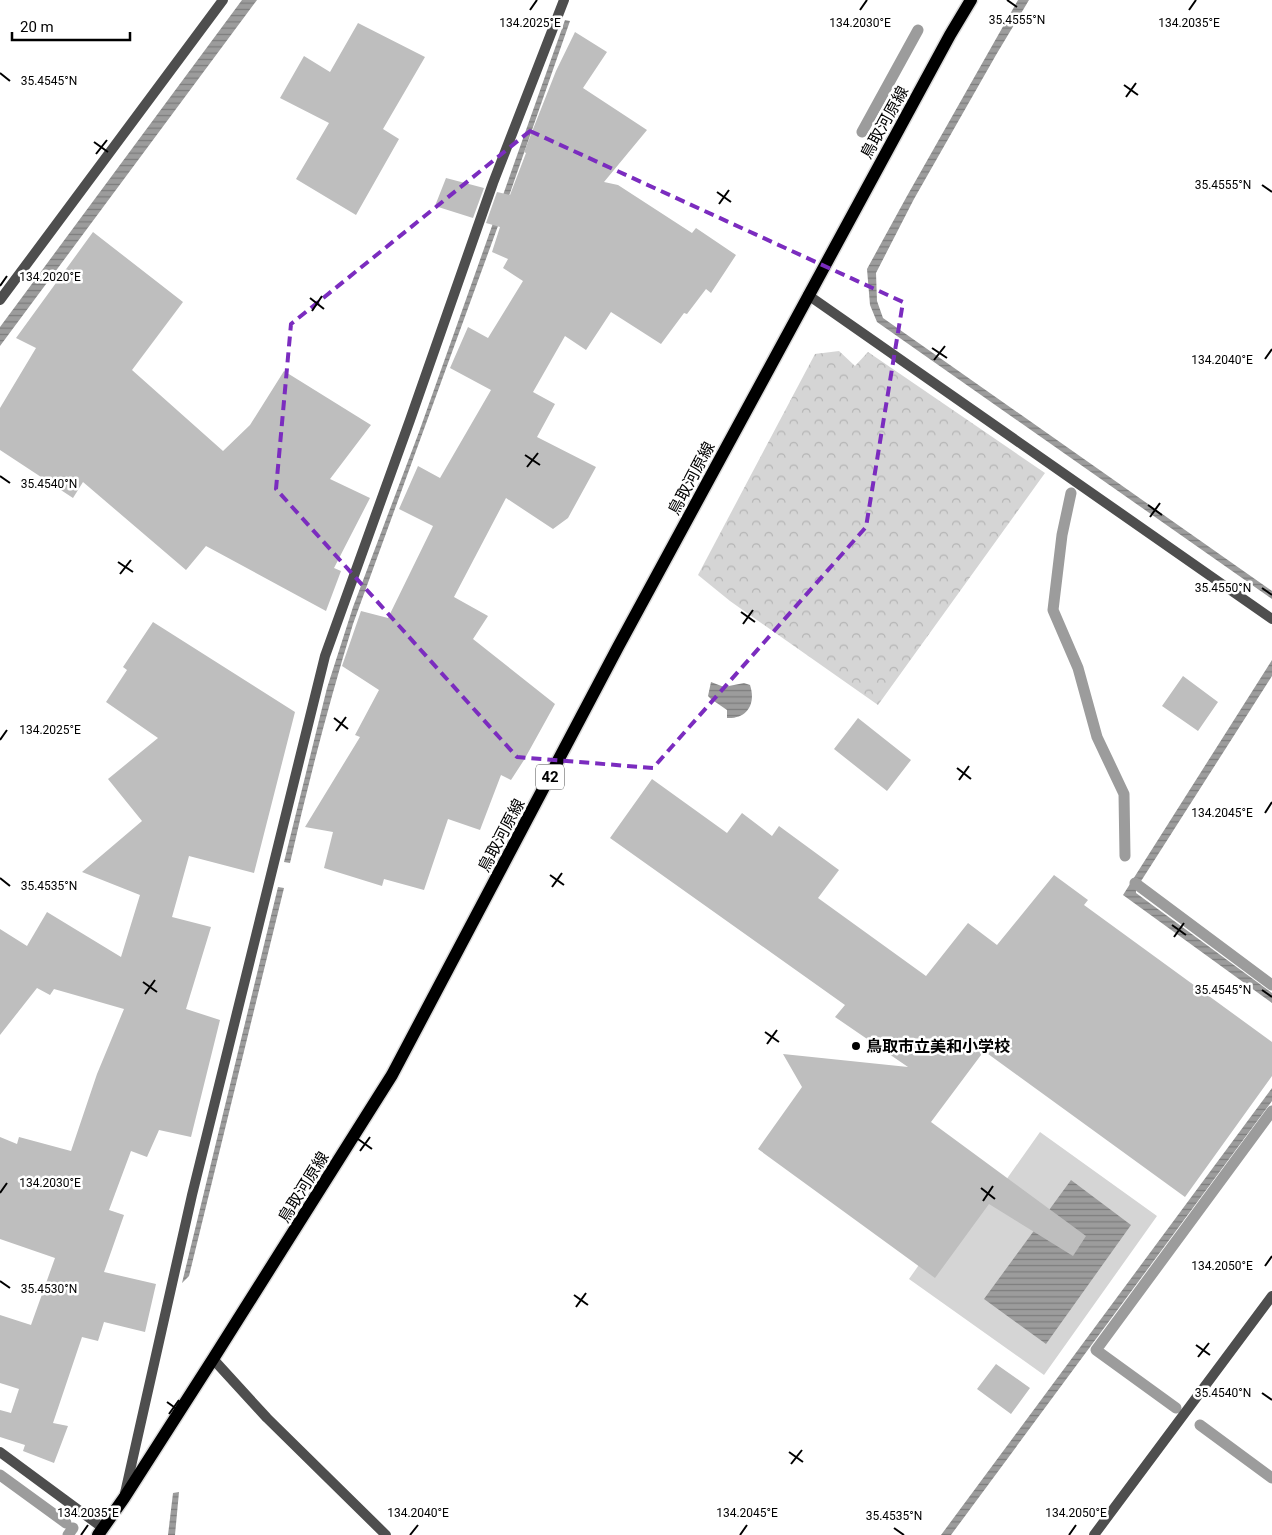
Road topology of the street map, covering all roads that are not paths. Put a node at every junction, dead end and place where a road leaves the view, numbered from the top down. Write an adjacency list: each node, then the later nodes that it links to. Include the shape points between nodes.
1 (223, 0): 5 (street)
2 (564, 0): 10 (street, via 493,183 325,656 190,1204)
3 (971, 0): 4 (main road, 鳥取河原線 / 42)
4 (808, 295): 6 (street); 8 (main road, 鳥取河原線 / 42, via 392,1075)
5 (0, 300)
6 (1272, 619)
7 (1272, 1296): 13 (street)
8 (213, 1359): 10 (main road, 鳥取河原線 / 42); 12 (street, via 267,1418)
9 (0, 1452): 11 (street)
10 (124, 1498): 11 (main road, 鳥取河原線 / 42)
11 (100, 1532)
12 (386, 1535)
13 (1094, 1535)

